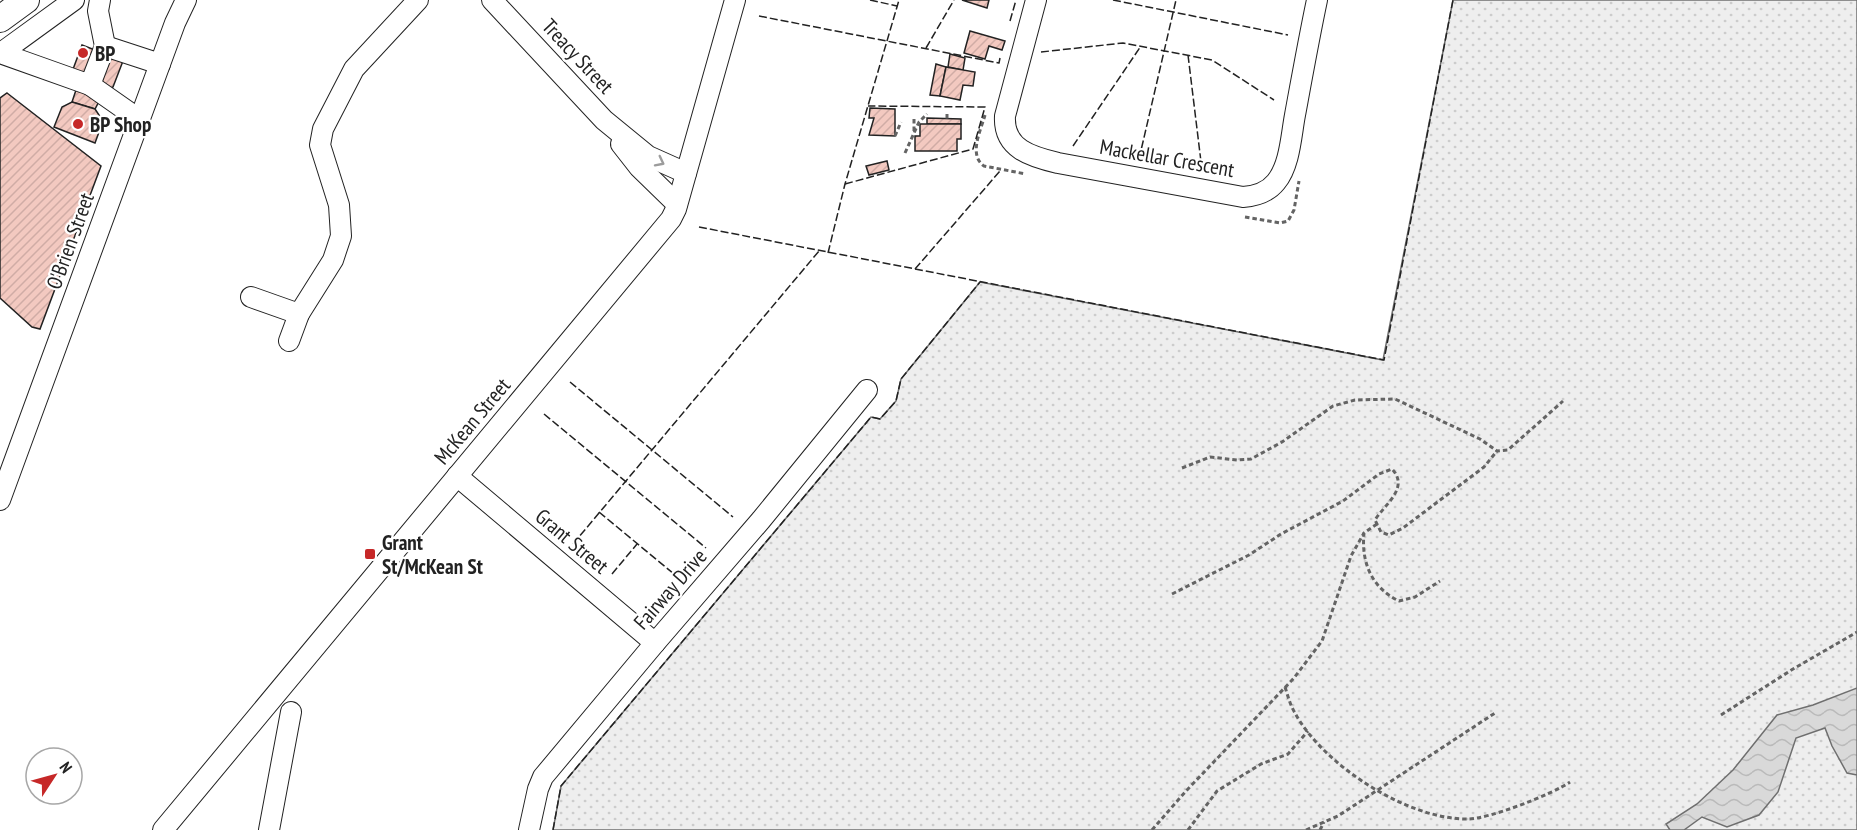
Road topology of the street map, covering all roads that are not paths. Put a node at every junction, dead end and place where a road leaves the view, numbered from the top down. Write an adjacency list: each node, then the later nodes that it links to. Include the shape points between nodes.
1 (27, 0): 10 (main road)
2 (74, 0): 12 (street)
3 (100, 0): 11 (street, via 98,11)
4 (186, 0): 13 (street, O'Brien Street)
5 (418, 0): 20 (street, via 354,69 323,129 321,148 339,205 341,236 333,260)
6 (492, 0): 16 (street, Treacy Street)
7 (735, 0): 17 (street, McKean Street)
8 (1036, 0): 9 (street, Mackellar Crescent, via 1005,116 1006,128 1016,147 1058,163 1243,196 1254,196 1270,187 1285,162)
9 (1317, 0)
10 (0, 19)
11 (105, 46): 13 (street); 14 (street)
12 (0, 53): 14 (street)
13 (160, 64): 15 (street, O'Brien Street)
14 (90, 85): 15 (street)
15 (140, 120): 24 (street, O'Brien Street)
16 (604, 120): 17 (street, Treacy Street, one-way to 17, via 648,156); 18 (street, Treacy Street, via 639,167)
17 (686, 173): 18 (street, McKean Street)
18 (677, 204): 23 (street, McKean Street, via 671,219)
19 (250, 297): 20 (street)
20 (299, 314): 21 (street)
21 (289, 341)
22 (867, 390): 25 (street, Fairway Drive)
23 (457, 476): 25 (street, Grant Street); 27 (street, McKean Street)
24 (0, 500)
25 (655, 643): 29 (street, Fairway Drive, via 541,780)
26 (291, 712): 28 (street)
27 (170, 828)
28 (269, 830)
29 (530, 830)

